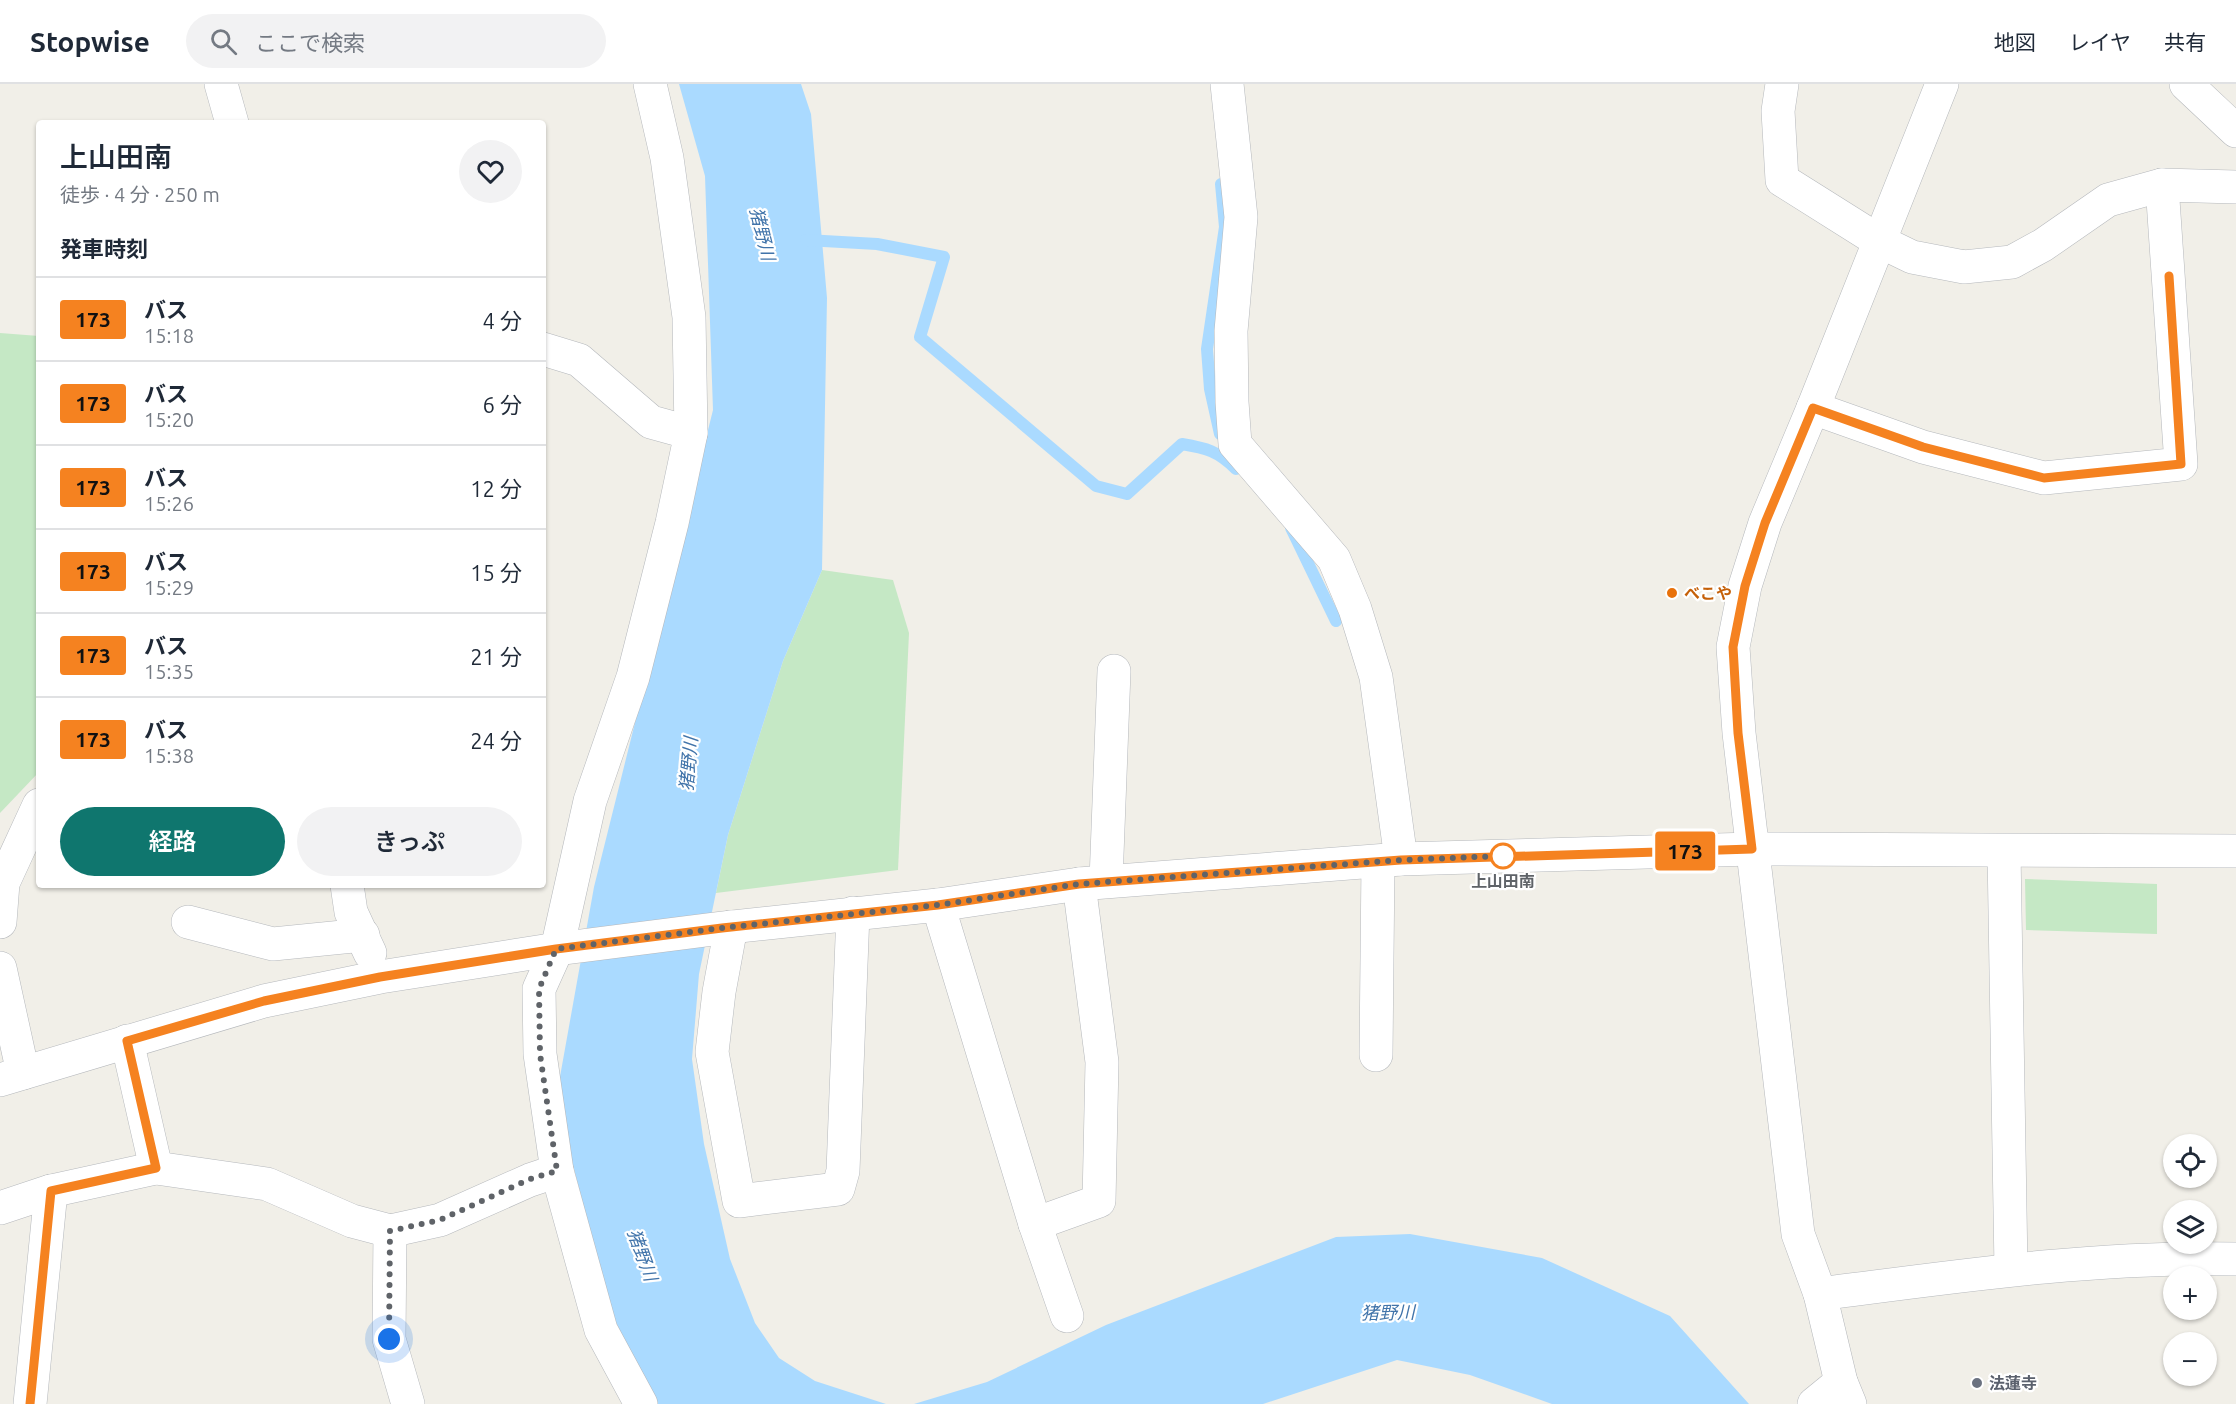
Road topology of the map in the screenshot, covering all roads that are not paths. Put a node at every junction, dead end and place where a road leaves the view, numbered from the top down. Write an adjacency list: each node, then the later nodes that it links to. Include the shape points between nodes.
1 (221, 84): 7 (street)
2 (650, 84): 14 (street, via 667,158 689,317)
3 (1227, 84): 20 (street, via 1241,217 1231,331 1235,444 1334,559 1355,609 1376,677)
4 (1782, 84): 11 (street, via 1778,111 1782,180)
5 (1942, 84): 11 (street)
6 (2186, 84): 8 (street)
7 (231, 120)
8 (2236, 130)
9 (2162, 185): 10 (street); 11 (street, via 2108,200 2012,262 1964,267 1912,256); 13 (street, via 2181,464 2044,478 1923,447)
10 (2236, 187)
11 (1879, 241): 13 (street)
12 (546, 350): 14 (street, via 579,360 651,422)
13 (1813, 408): 17 (street, via 1765,523 1745,586 1733,647 1738,733)
14 (691, 433): 29 (street, via 633,677 590,801)
15 (1114, 671): 21 (street)
16 (36, 812): 25 (street, via 3,883)
17 (1752, 849): 18 (street); 20 (street); 43 (street, via 1798,1234)
18 (2004, 851): 19 (street); 42 (street)
19 (2236, 851)
20 (1390, 861): 21 (street); 33 (street)
21 (1093, 882): 23 (street); 39 (street, via 1102,1062 1099,1201)
22 (347, 888): 28 (street, via 351,912)
23 (938, 905): 24 (street); 39 (street)
24 (853, 913): 27 (street); 27 (street, via 843,1171 838,1189 739,1201 712,1052)
25 (0, 922)
26 (188, 922): 28 (street, via 273,944)
27 (726, 928): 29 (street)
28 (363, 935): 31 (street)
29 (556, 949): 31 (street); 36 (street, via 539,989 540,1054)
30 (0, 968): 34 (street)
31 (380, 977): 32 (street, via 264,1001)
32 (127, 1041): 34 (street); 35 (street)
33 (1376, 1055)
34 (12, 1077)
35 (156, 1168): 37 (street); 40 (street, via 267,1184 352,1221)
36 (557, 1171): 40 (street, via 530,1179 440,1220); 48 (street, via 601,1330)
37 (51, 1191): 38 (street); 46 (street)
38 (0, 1208)
39 (1035, 1224): 44 (street)
40 (390, 1231): 47 (street, via 389,1339)
41 (2236, 1259): 42 (street)
42 (2011, 1269): 43 (street)
43 (1820, 1294): 45 (street)
44 (1067, 1316)
45 (1846, 1393): 49 (street)
46 (30, 1404)
47 (408, 1404)
48 (641, 1404)
49 (1814, 1404)

